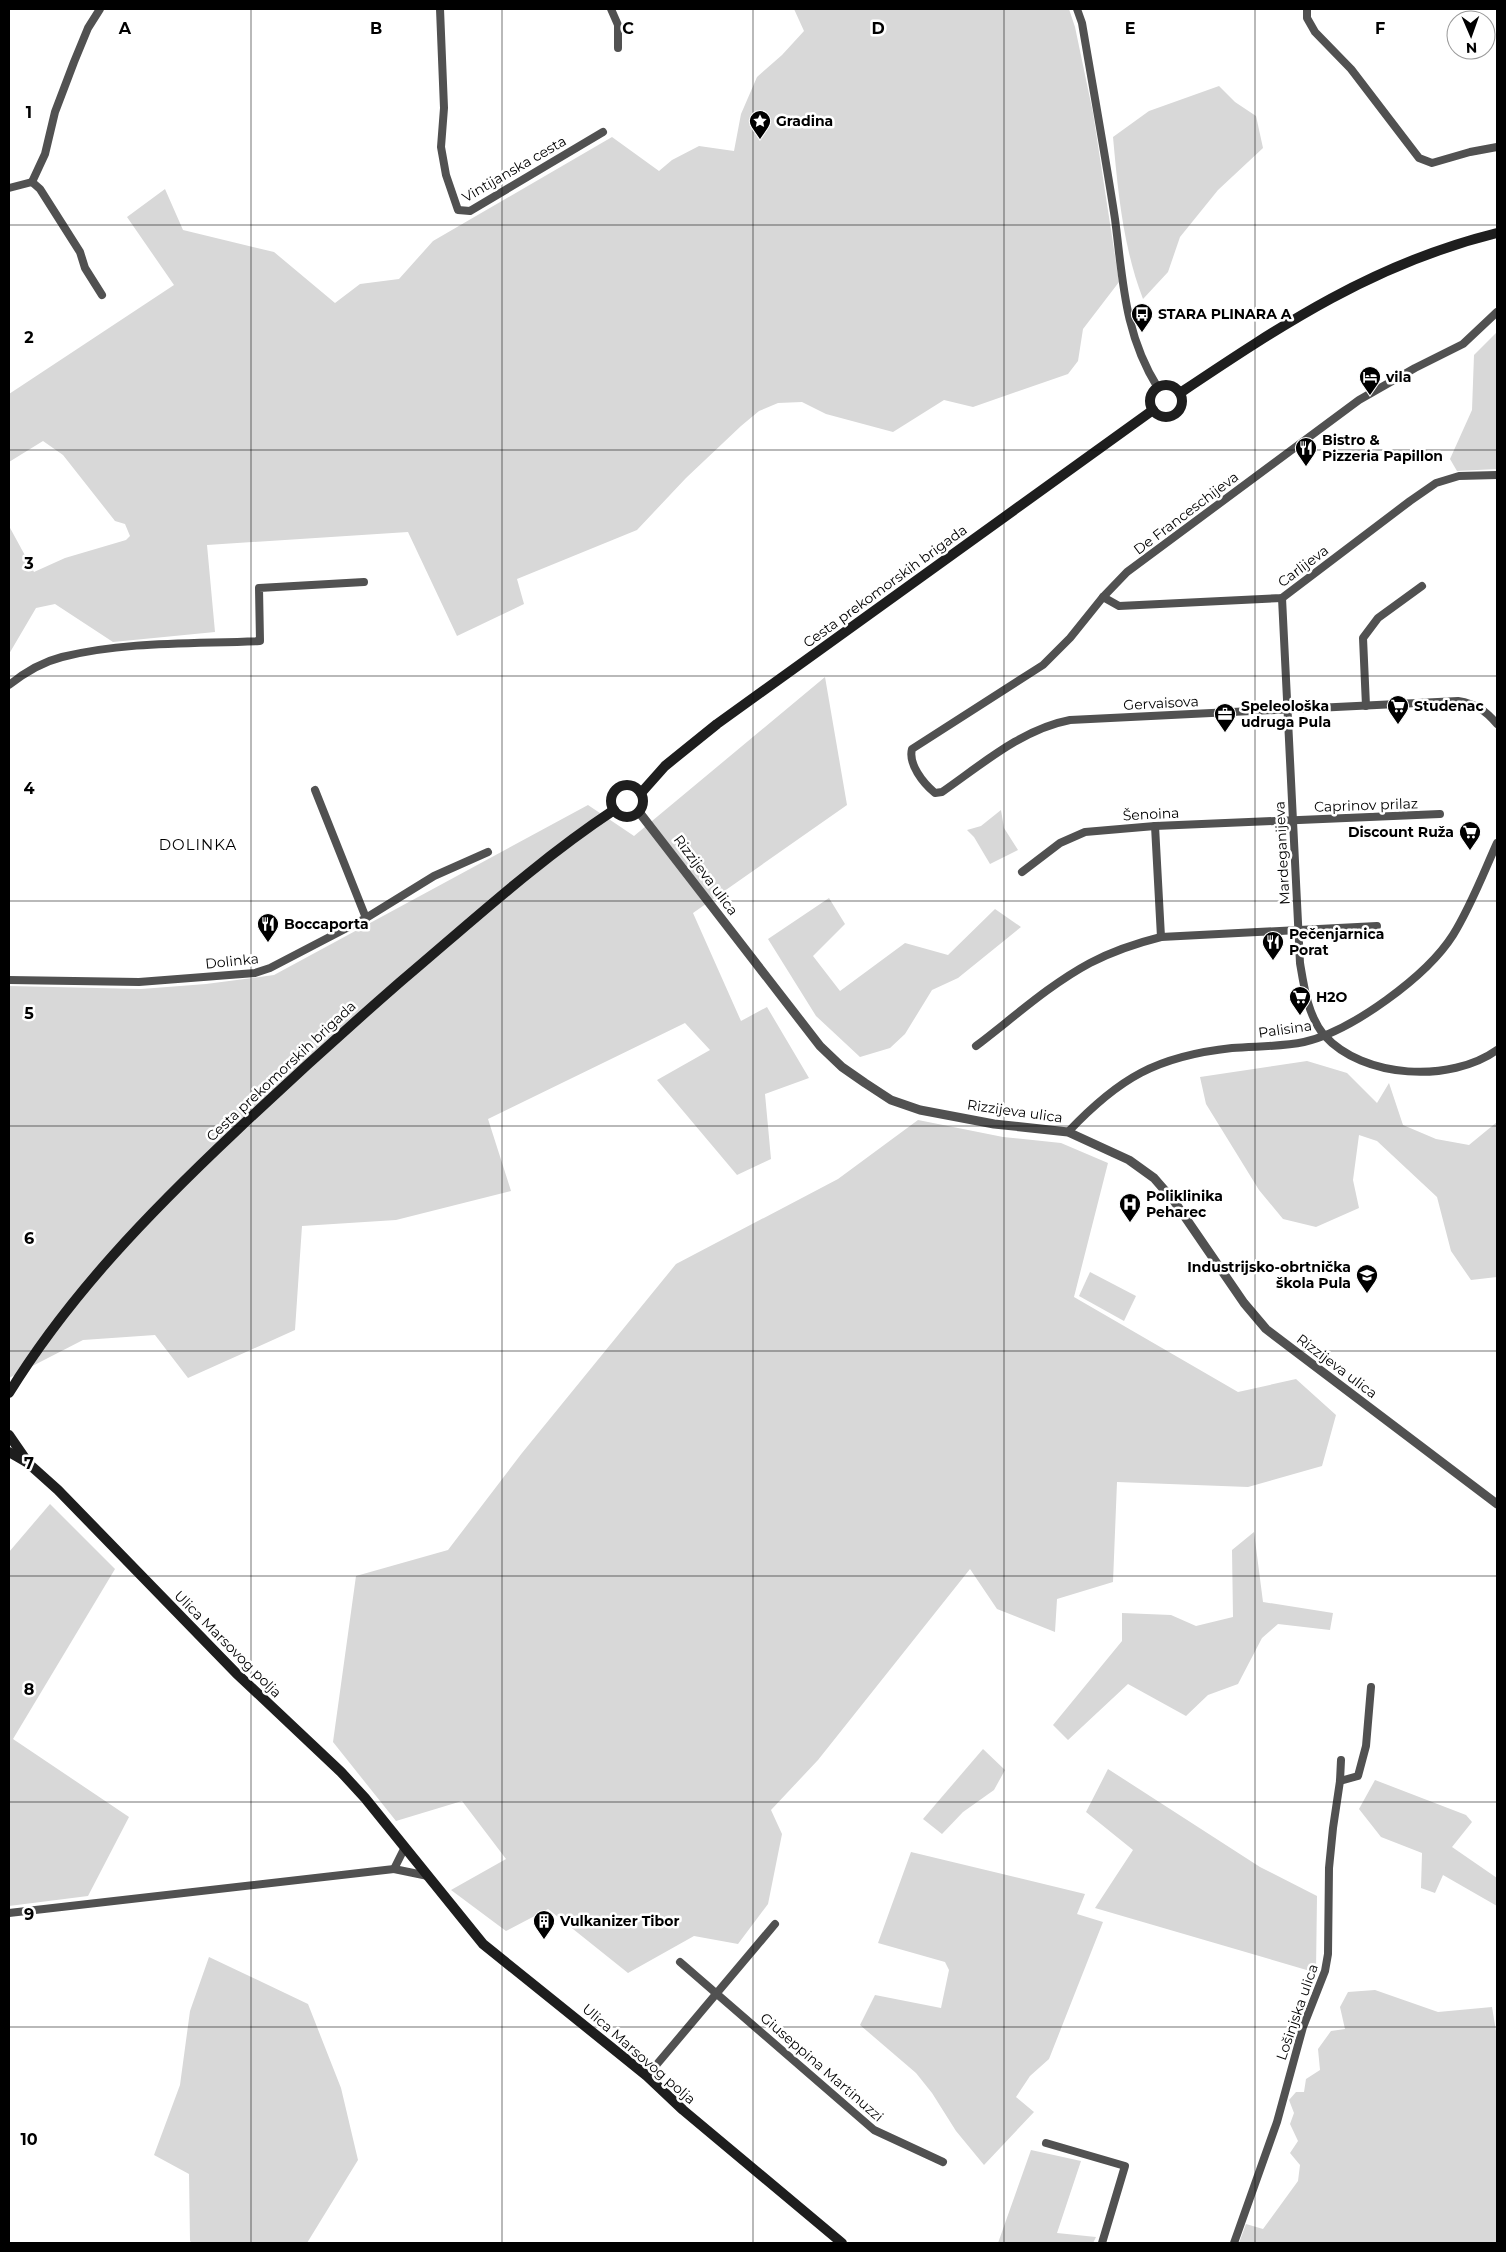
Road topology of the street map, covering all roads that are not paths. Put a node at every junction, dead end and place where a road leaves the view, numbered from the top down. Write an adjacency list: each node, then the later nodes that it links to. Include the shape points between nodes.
1 (100, 9): 9 (street, via 74,62 55,112 45,154)
2 (440, 9): 7 (street, Vintijanska cesta, via 444,108 441,147 458,210 470,211)
3 (611, 9): 6 (street, via 618,25)
4 (1078, 9): 14 (street, via 1115,220 1124,294 1144,366)
5 (1307, 9): 8 (street, via 1307,18 1315,32 1351,69 1419,158 1432,163)
6 (618, 48)
7 (603, 132)
8 (1497, 147)
9 (32, 182): 10 (street); 12 (street, via 40,189 80,252 85,268)
10 (9, 188)
11 (1497, 233): 15 (main road, via 1444,248 1347,289 1282,325)
12 (102, 295)
13 (1497, 312): 20 (street, De Franceschijeva, via 1463,344 1359,400 1127,572)
14 (1158, 388): 15 (main road, via 1170,386); 16 (main road, via 1150,398)
15 (1180, 393): 16 (main road, via 1182,405 1175,415 1163,417)
16 (1152, 410): 28 (main road, Cesta prekomorskih brigada, via 717,724 666,766)
17 (1497, 475): 21 (street, Carlijeva, via 1459,476 1430,487)
18 (364, 582): 22 (street, via 259,588 260,641 115,648 62,657 40,665)
19 (1422, 586): 23 (street, via 1378,618 1363,638)
20 (1103, 597): 21 (street, Carlijeva, via 1119,606); 26 (street, De Franceschijeva, via 1043,665 912,749)
21 (1282, 598): 24 (street, Mardeganijeva)
22 (9, 685)
23 (1366, 706): 24 (street, Gervaisova); 25 (street, Gervaisova, via 1468,703 1483,709)
24 (1288, 710): 26 (street, Gervaisova, via 1054,723 1027,735 942,792 935,793 912,764); 32 (street, Mardeganijeva)
25 (1497, 724)
26 (910, 756)
27 (315, 790): 37 (street)
28 (641, 792): 29 (main road, via 631,785 618,788 611,798); 30 (main road, via 643,805)
29 (614, 810): 30 (main road, via 624,817); 46 (main road, Cesta prekomorskih brigada, via 579,833 432,955 202,1163 156,1207 104,1265)
30 (639, 812): 45 (street, Rizzijeva ulica, via 820,1046 842,1067 891,1100 920,1110 994,1124)
31 (1440, 814): 32 (street, Caprinov prilaz)
32 (1293, 820): 33 (street, Šenoina); 39 (street, Mardeganijeva)
33 (1155, 826): 36 (street, Šenoina, via 1115,828 1075,836 1060,843); 40 (street)
34 (1497, 843): 42 (street, Palisina, via 1452,937 1414,978 1391,996)
35 (488, 852): 37 (street, Dolinka, via 434,876)
36 (1022, 872)
37 (366, 918): 41 (street, Dolinka, via 270,968 255,972 139,982)
38 (1377, 926): 39 (street)
39 (1298, 929): 40 (street); 42 (street, Mardeganijeva, via 1303,980 1316,1022)
40 (1161, 937): 43 (street, via 1136,943 1090,963)
41 (9, 980)
42 (1325, 1036): 44 (street, Mardeganijeva, via 1365,1062 1416,1072 1451,1069 1487,1057); 45 (street, Palisina, via 1303,1042 1191,1055 1166,1062 1118,1086)
43 (976, 1046)
44 (1497, 1050)
45 (1068, 1132): 53 (street, Rizzijeva ulica, via 1129,1160 1154,1178 1266,1329)
46 (24, 1368): 47 (main road); 48 (main road, Cesta prekomorskih brigada)
47 (9, 1381)
48 (9, 1394)
49 (9, 1435): 52 (main road, Ulica Marsovog polja)
50 (9, 1452): 51 (main road, Ulica Marsovog polja)
51 (14, 1460): 52 (main road, Ulica Marsovog polja)
52 (29, 1464): 57 (main road, Ulica Marsovog polja, via 236,1672 341,1772)
53 (1497, 1504)
54 (1370, 1687): 56 (street, via 1366,1746 1358,1776)
55 (1341, 1760): 56 (street, Lošinjska ulica)
56 (1340, 1781): 69 (street, Lošinjska ulica, via 1331,1852 1325,1972 1303,2027 1277,2122)
57 (405, 1847): 58 (street); 59 (main road, Ulica Marsovog polja)
58 (394, 1869): 59 (street); 60 (street)
59 (429, 1876): 64 (main road, Ulica Marsovog polja, via 483,1944)
60 (9, 1913)
61 (775, 1924): 63 (street)
62 (680, 1962): 63 (street, Giuseppina Martinuzzi)
63 (718, 1993): 64 (street); 66 (street, Giuseppina Martinuzzi, via 874,2130)
64 (647, 2076): 67 (main road, Ulica Marsovog polja)
65 (1046, 2143): 68 (street, via 1125,2166)
66 (943, 2162)
67 (842, 2243)
68 (1102, 2243)
69 (1234, 2243)

